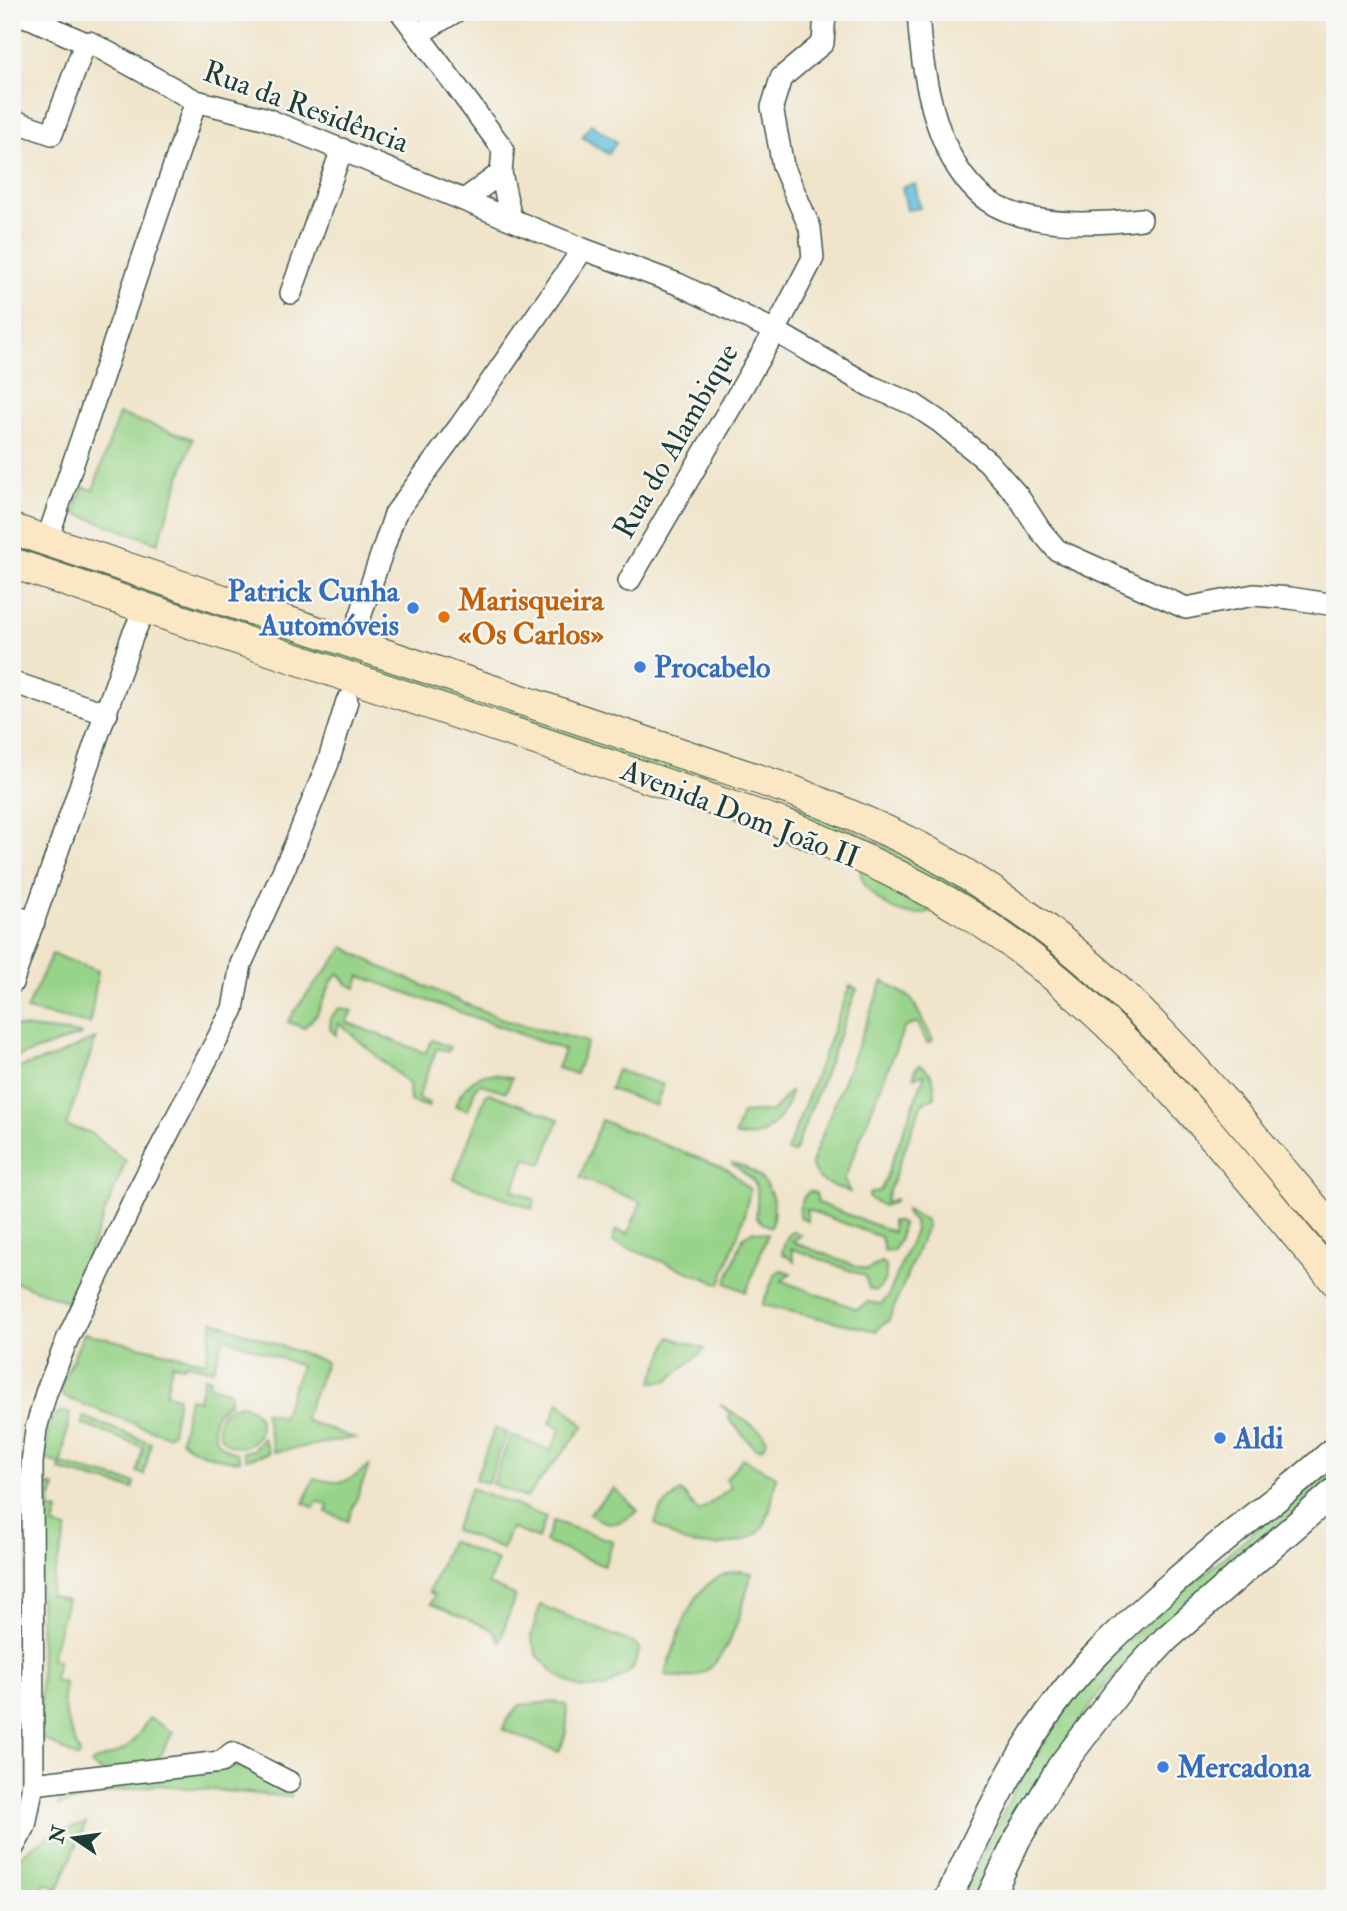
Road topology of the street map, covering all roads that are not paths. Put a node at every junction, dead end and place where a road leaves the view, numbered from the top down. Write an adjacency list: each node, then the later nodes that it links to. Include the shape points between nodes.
1 (401, 12): 6 (street)
2 (454, 12): 6 (street)
3 (825, 12): 17 (street, Rua do Alambique, via 823,43 781,78 772,107 783,166 810,228 813,258)
4 (918, 12): 14 (street, via 933,112 964,177 978,193 995,205 1051,222 1104,224)
5 (12, 13): 7 (street, Rua da Residência)
6 (418, 34): 11 (street, via 503,149)
7 (85, 43): 8 (street, Rua da Residência); 9 (street, via 52,134)
8 (196, 101): 10 (street, Rua da Residência, via 264,118); 19 (street)
9 (12, 120)
10 (342, 149): 12 (street, Rua da Residência); 16 (street)
11 (501, 173): 12 (street); 13 (street)
12 (464, 200): 13 (street, Rua da Residência)
13 (511, 219): 15 (street, Rua da Residência)
14 (1141, 219)
15 (583, 249): 17 (street, Rua da Residência, via 678,284); 24 (street, via 395,514)
16 (291, 293)
17 (775, 331): 21 (street, Rua do Alambique); 22 (street, Rua da Residência, via 940,422 988,462 1057,550 1186,608 1254,595)
18 (12, 529): 19 (main road, Avenida Dom João II)
19 (47, 540): 31 (main road, Avenida Dom João II, via 796,792 911,843 1009,902 1092,966 1197,1070)
20 (12, 563): 23 (main road, Avenida Dom João II)
21 (629, 581)
22 (1335, 605)
23 (145, 608): 27 (street); 32 (main road, Avenida Dom João II, via 790,826 964,911 1067,986 1126,1041)
24 (357, 626)
25 (12, 682): 27 (street)
26 (347, 701): 36 (street, via 328,763 241,964 233,1009 125,1217 67,1340 39,1417 32,1463)
27 (107, 714): 29 (street)
28 (12, 916): 29 (street)
29 (34, 922): 30 (street)
30 (12, 983)
31 (1335, 1232)
32 (1335, 1281)
33 (1335, 1449): 38 (street, via 1178,1578 1095,1656 1026,1748)
34 (1335, 1491): 39 (street, via 1166,1639 1123,1685 1060,1767)
35 (289, 1782): 36 (street, via 232,1753 221,1762)
36 (33, 1784): 37 (street, via 25,1826)
37 (12, 1850)
38 (948, 1899)
39 (989, 1899)

